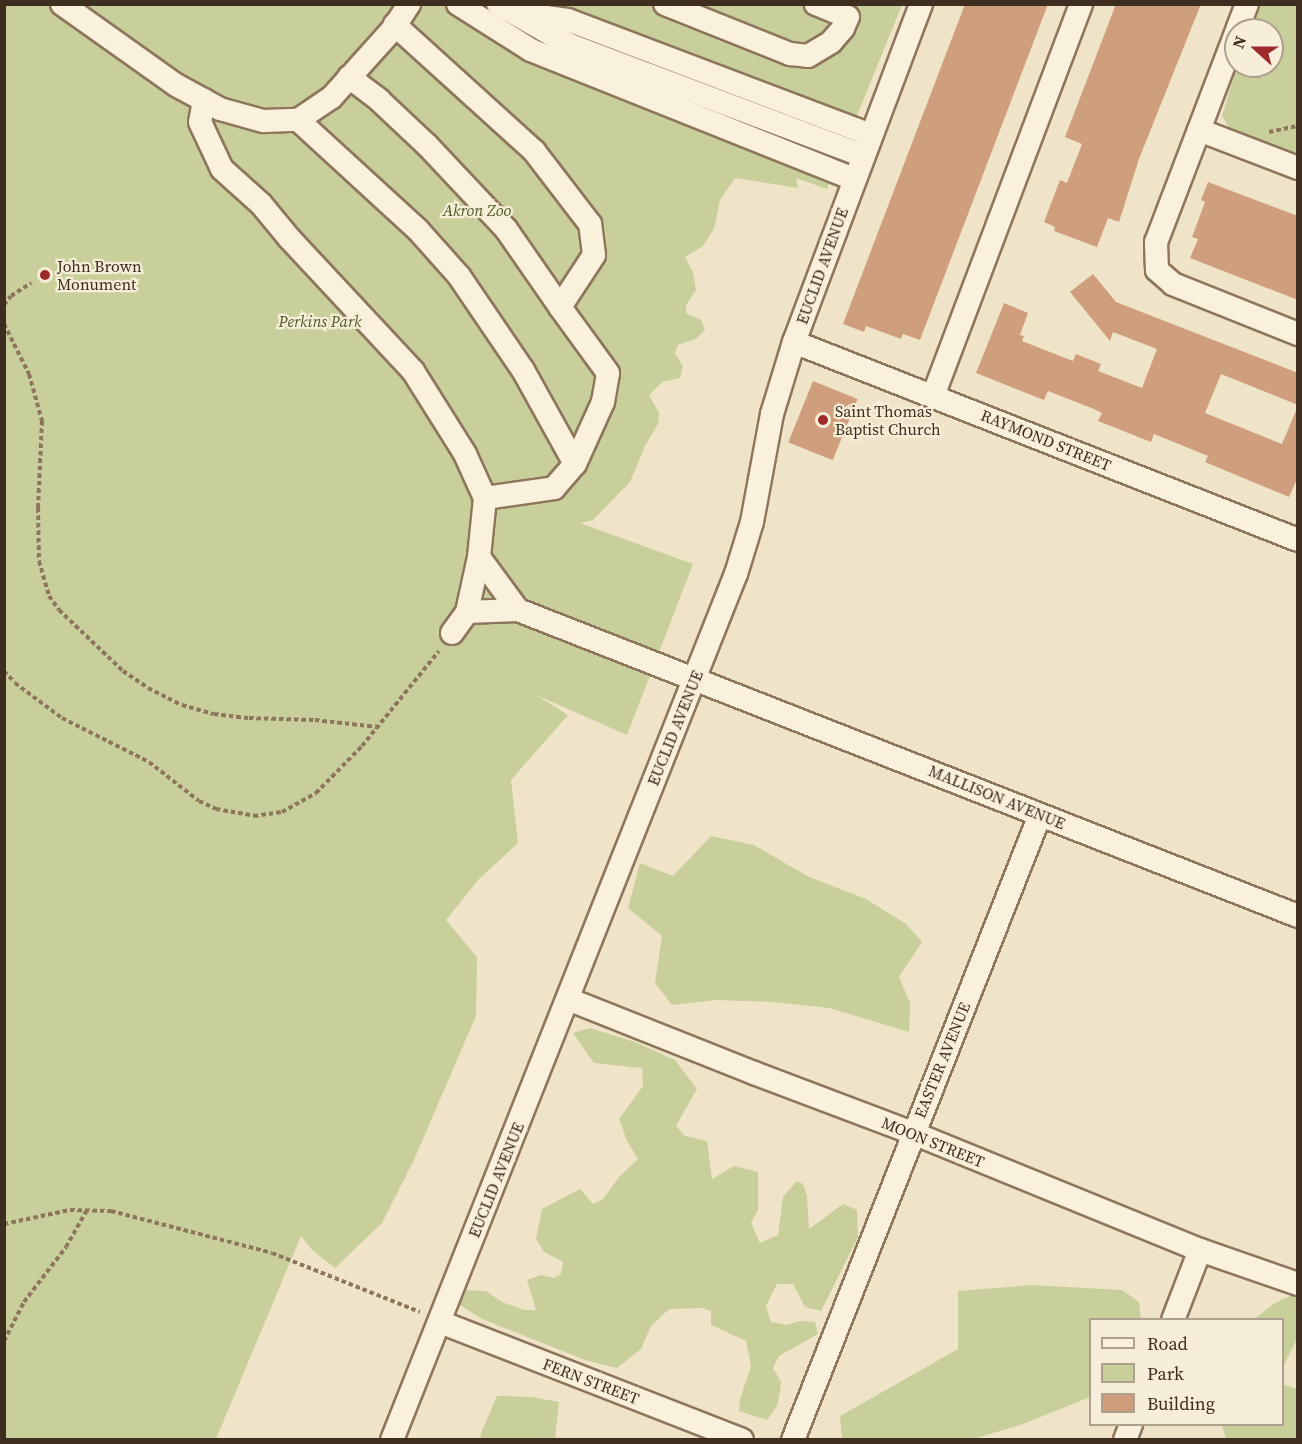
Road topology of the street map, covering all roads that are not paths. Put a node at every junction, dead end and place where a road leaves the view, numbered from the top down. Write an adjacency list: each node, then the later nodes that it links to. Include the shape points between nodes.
1 (62, 4): 12 (street, via 176,86)
2 (409, 4): 9 (street)
3 (458, 4): 17 (street, via 531,50)
4 (665, 4): 5 (street, via 790,54 808,56 831,42 848,17)
5 (816, 4)
6 (921, 4): 15 (street, EUCLID AVENUE)
7 (1081, 4): 21 (street)
8 (505, 8): 15 (street, via 568,20)
9 (395, 25): 11 (street); 18 (street, via 534,151 590,224 594,255)
10 (1224, 65): 14 (street)
11 (350, 77): 13 (street, via 331,98); 18 (street, via 427,145 506,230)
12 (204, 100): 13 (street, via 220,109 263,121); 23 (street, via 200,122 222,169 261,204 413,371 465,454)
13 (298, 120): 22 (street, via 418,230 459,276 523,370)
14 (1199, 130): 16 (street); 19 (street, via 1156,242 1157,270 1173,284)
15 (867, 145): 17 (street, EUCLID AVENUE)
16 (1298, 168)
17 (854, 179): 20 (street, EUCLID AVENUE)
18 (560, 307): 22 (street, via 608,373 603,402)
19 (1298, 334)
20 (794, 342): 21 (street, RAYMOND STREET); 29 (street, EUCLID AVENUE, via 772,414 752,522)
21 (933, 396): 24 (street, RAYMOND STREET)
22 (575, 464): 23 (street, via 554,488)
23 (485, 498): 25 (street)
24 (1298, 540)
25 (479, 558): 26 (street); 27 (street)
26 (518, 610): 27 (street); 29 (street, MALLISON AVENUE)
27 (467, 612): 28 (street)
28 (452, 633)
29 (695, 680): 30 (street, MALLISON AVENUE); 32 (street, EUCLID AVENUE)
30 (1040, 814): 31 (street, MALLISON AVENUE); 33 (street, EASTER AVENUE)
31 (1298, 916)
32 (568, 999): 33 (street, MOON STREET); 37 (street, EUCLID AVENUE)
33 (914, 1133): 34 (street, MOON STREET); 41 (street, EASTER AVENUE)
34 (1200, 1250): 35 (street, MOON STREET); 36 (street)
35 (1298, 1284)
36 (1174, 1318)
37 (440, 1322): 39 (street, EUCLID AVENUE); 40 (street, FERN STREET)
38 (1131, 1426): 42 (street)
39 (392, 1440)
40 (742, 1440)
41 (793, 1440)
42 (1125, 1440)

